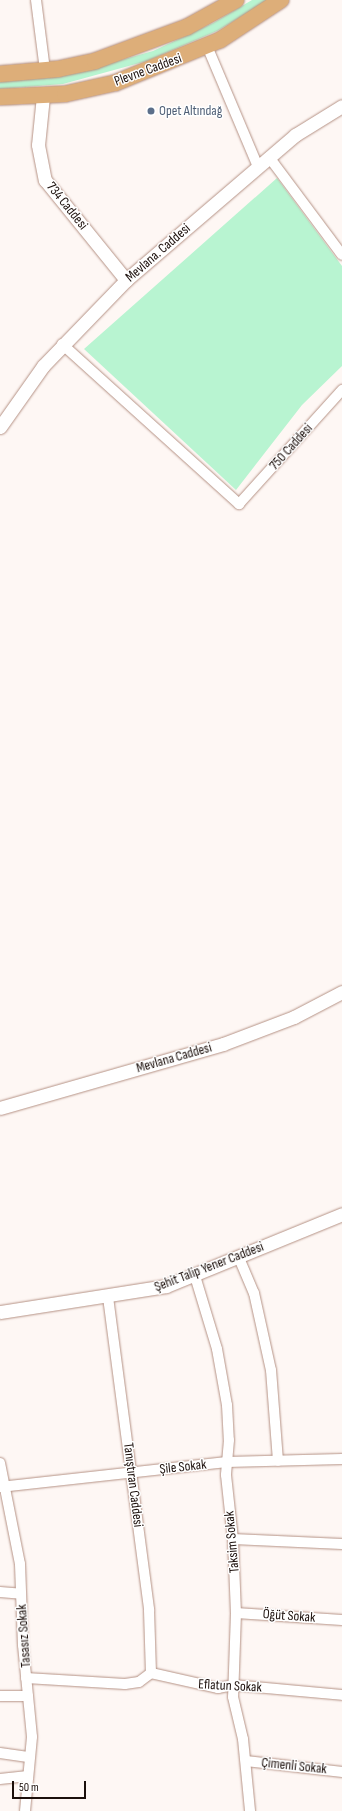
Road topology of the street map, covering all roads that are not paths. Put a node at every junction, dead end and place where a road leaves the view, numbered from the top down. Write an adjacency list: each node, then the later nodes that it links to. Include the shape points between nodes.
1 (36, 0): 5 (street)
2 (236, 0): 5 (main road, Plevne Caddesi, via 187,27 149,43 95,61)
3 (281, 0): 4 (main road, Plevne Caddesi, via 236,31)
4 (207, 46): 7 (main road, Plevne Caddesi, via 115,83); 11 (street)
5 (46, 70): 6 (main road, Plevne Caddesi)
6 (0, 74)
7 (43, 96): 8 (main road, Plevne Caddesi); 13 (street, 734 Caddesi, via 38,145 45,180)
8 (0, 97)
9 (342, 106): 10 (street, Mevlana. Caddesi, via 295,135)
10 (269, 157): 11 (street, Mevlana. Caddesi); 12 (street)
11 (258, 167): 13 (street, Mevlana. Caddesi)
12 (342, 255)
13 (126, 280): 14 (street, Mevlana. Caddesi)
14 (62, 344): 15 (street, 750 Caddesi, via 239,504); 16 (street, Mevlana. Caddesi, via 43,366)
15 (342, 390)
16 (0, 427)
17 (342, 992): 18 (street, Mevlana Caddesi, via 294,1017 223,1044)
18 (0, 1108)
19 (341, 1218): 20 (street, Şehit Talip Yener Caddesi)
20 (239, 1258): 21 (street, Şehit Talip Yener Caddesi); 25 (street, via 254,1293 271,1370)
21 (195, 1276): 22 (street, Şehit Talip Yener Caddesi, via 157,1288); 26 (street, Taksim Sokak, via 224,1383 229,1430)
22 (108, 1297): 23 (street, Şehit Talip Yener Caddesi); 28 (street, Tanıştıran Caddesi)
23 (0, 1312)
24 (342, 1459): 25 (street, Şile Sokak)
25 (278, 1461): 26 (street, Şile Sokak)
26 (227, 1462): 28 (street, Şile Sokak); 30 (street, Taksim Sokak)
27 (0, 1463): 29 (street, Tasasız Sokak)
28 (131, 1473): 29 (street, Şile Sokak); 36 (street, Tanıştıran Caddesi, via 149,1610)
29 (3, 1487): 33 (street, Tasasız Sokak, via 20,1564)
30 (233, 1539): 31 (street); 34 (street, Taksim Sokak)
31 (342, 1544)
32 (0, 1592): 33 (street)
33 (21, 1594): 37 (street, Tasasız Sokak)
34 (236, 1613): 35 (street, Öğüt Sokak); 38 (street, Taksim Sokak)
35 (342, 1620)
36 (152, 1673): 37 (street, via 139,1682 125,1684); 38 (street, Eflatun Sokak, via 218,1688)
37 (26, 1678): 41 (street, Tasasız Sokak)
38 (233, 1685): 39 (street, Eflatun Sokak); 44 (street, Taksim Sokak, via 234,1706)
39 (342, 1695)
40 (0, 1696): 41 (street)
41 (28, 1696): 43 (street, Tasasız Sokak, via 32,1737)
42 (0, 1754): 43 (street)
43 (30, 1757): 46 (street, Tasasız Sokak)
44 (246, 1761): 45 (street, Çimenli Sokak); 49 (street, Taksim Sokak)
45 (342, 1772)
46 (28, 1776): 47 (street); 48 (street, Tasasız Sokak)
47 (0, 1780)
48 (25, 1811)
49 (250, 1811)

